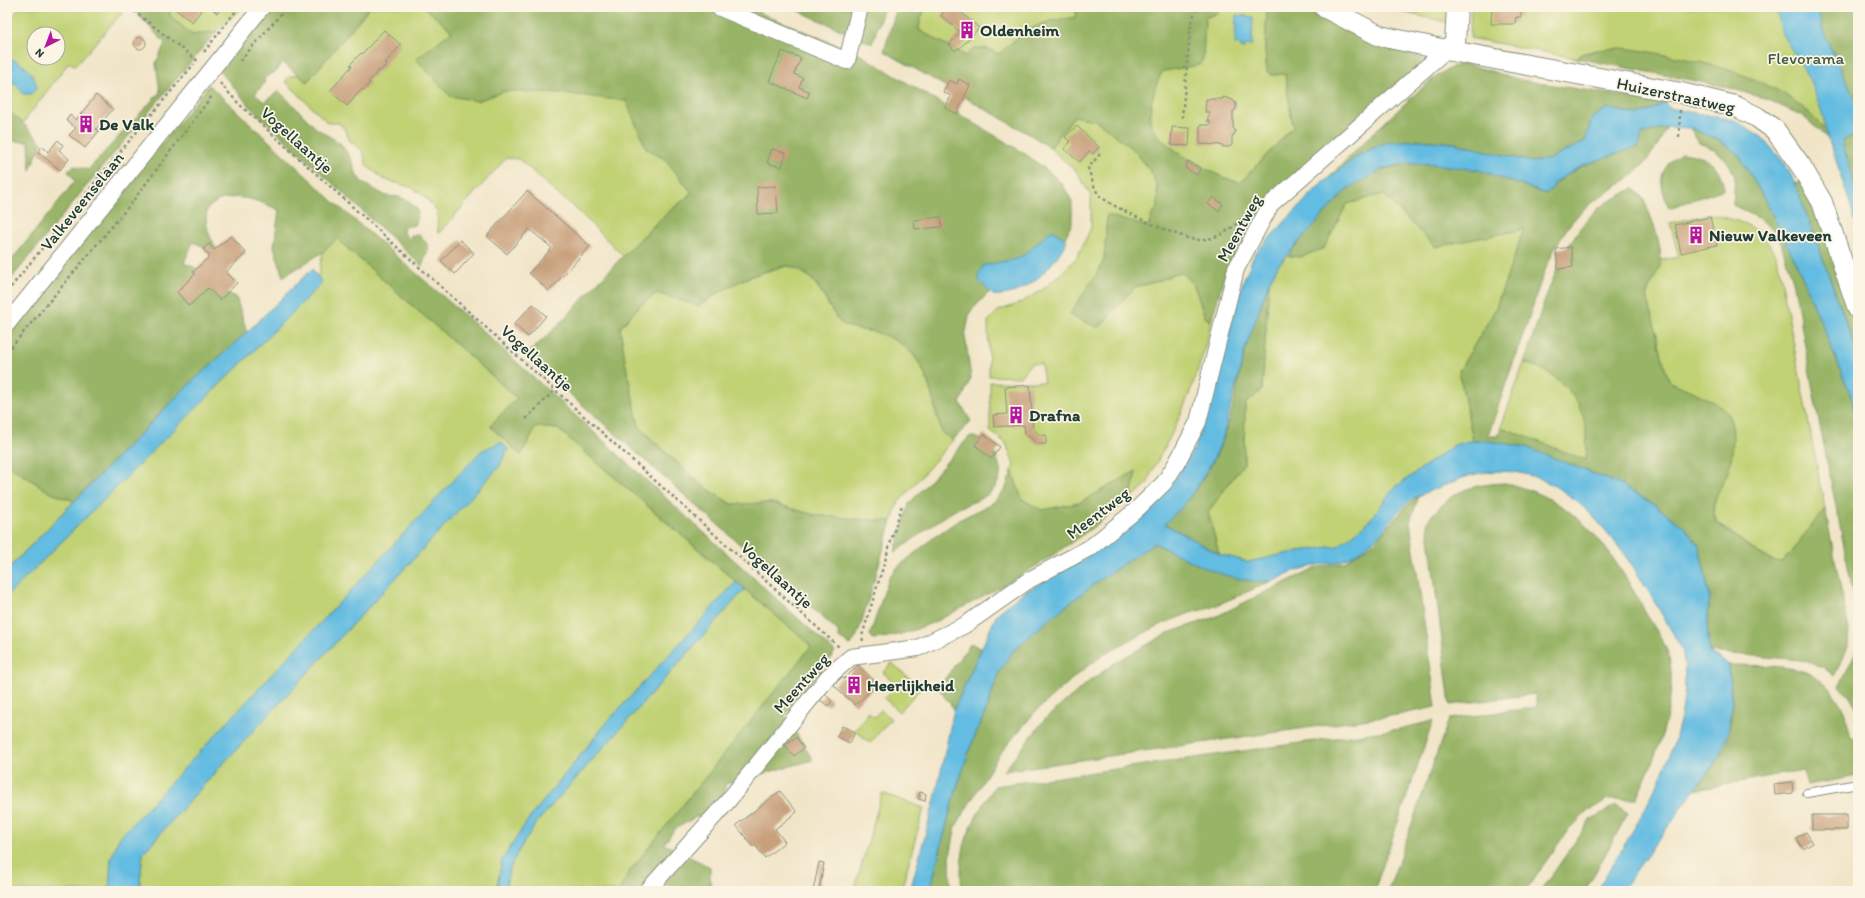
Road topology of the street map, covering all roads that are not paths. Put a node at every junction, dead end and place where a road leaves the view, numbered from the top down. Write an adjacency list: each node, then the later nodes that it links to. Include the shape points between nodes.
1 (262, 7): 8 (street, Valkeveenselaan, via 215,78)
2 (718, 7): 3 (street, via 847,61)
3 (860, 7)
4 (1324, 7): 6 (street, Huizerstraatweg, via 1380,36)
5 (1457, 7): 6 (street, via 1455,43)
6 (1446, 50): 7 (street, Huizerstraatweg, via 1681,93 1735,106 1757,117 1775,130 1801,166 1822,202); 11 (street, Meentweg, via 1270,204 1236,269 1198,422 1164,483 1091,547 1029,580 965,625 918,648 857,656 828,677 727,802)
7 (1858, 309)
8 (7, 324)
9 (1858, 784): 10 (lane)
10 (1807, 793)
11 (647, 891)

